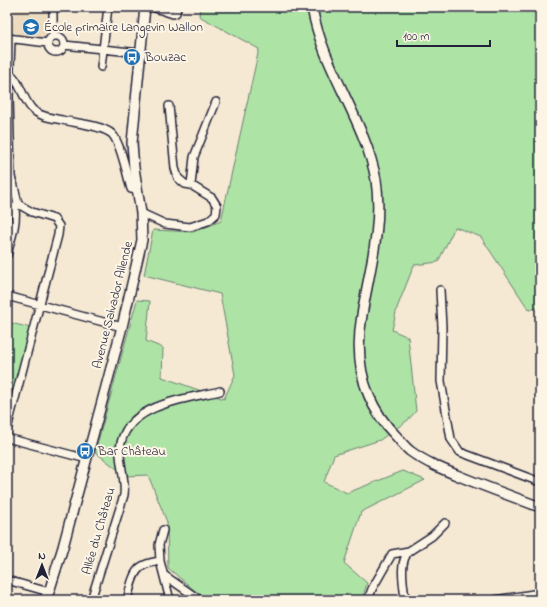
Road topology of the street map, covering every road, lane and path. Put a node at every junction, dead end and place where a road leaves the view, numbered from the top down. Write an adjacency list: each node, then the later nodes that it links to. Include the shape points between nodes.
1 (54, 7): 7 (street)
2 (108, 7): 11 (street)
3 (145, 7): 12 (main road, Avenue Salvador Allende)
4 (152, 7): 5 (street, via 173,14 176,13)
5 (177, 7)
6 (312, 7): 34 (main road, via 324,52 354,117 371,160 376,181 378,221 360,332 360,364 374,408 409,450 432,464)
7 (53, 36): 9 (street); 10 (street, via 61,38)
8 (8, 38): 9 (street); 14 (street)
9 (48, 43): 10 (street, via 55,52)
10 (64, 45): 11 (street)
11 (103, 49): 12 (street); 13 (street)
12 (140, 54): 19 (main road, Avenue Salvador Allende, via 132,143)
13 (101, 66)
14 (10, 74): 17 (street); 19 (street, via 14,76 32,110 41,115 101,129 112,135 131,189)
15 (216, 102): 18 (street, via 194,157)
16 (169, 106): 18 (street, via 175,168 178,178)
17 (11, 177): 20 (street, via 7,186); 21 (street, via 14,186)
18 (191, 185): 23 (street, via 212,198 217,206 216,214 208,221 190,227 165,224)
19 (137, 190): 23 (main road, Avenue Salvador Allende)
20 (8, 197): 21 (street)
21 (13, 208): 22 (street); 22 (street); 24 (street, via 14,228)
22 (32, 212): 27 (street, via 54,219 58,226)
23 (141, 213): 28 (main road, Avenue Salvador Allende, via 142,240)
24 (7, 255)
25 (440, 290): 33 (street, via 441,381 451,439 460,452)
26 (7, 296): 27 (street)
27 (41, 305): 28 (street); 30 (street)
28 (122, 327): 32 (main road, Avenue Salvador Allende)
29 (220, 391): 43 (street, Allée du Château, via 155,407 137,417 125,430 120,449 124,494)
30 (7, 429)
31 (7, 438): 32 (street)
32 (87, 459): 42 (main road, Avenue Salvador Allende, via 63,547)
33 (540, 482)
34 (540, 507)
35 (445, 523): 37 (street, via 432,536)
36 (163, 530): 38 (street, via 159,545)
37 (409, 551): 47 (street, via 392,554 377,578); 48 (street, via 403,563)
38 (160, 561): 39 (street); 44 (street, via 139,569)
39 (164, 575): 45 (street); 46 (street)
40 (7, 580): 42 (street)
41 (540, 593): 49 (street)
42 (46, 596)
43 (90, 600)
44 (127, 600)
45 (170, 600)
46 (200, 600)
47 (368, 600)
48 (405, 600)
49 (495, 600)

